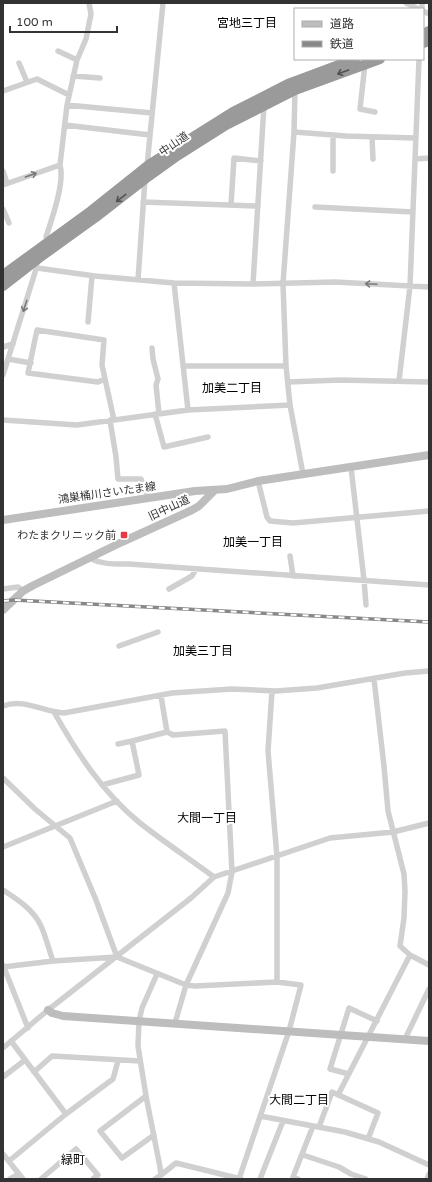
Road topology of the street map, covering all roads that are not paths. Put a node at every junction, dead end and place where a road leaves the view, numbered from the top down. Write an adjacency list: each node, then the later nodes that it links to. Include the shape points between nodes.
1 (89, 3): 6 (street, via 86,39)
2 (163, 3): 21 (street)
3 (406, 3): 4 (street)
4 (417, 8)
5 (58, 51): 6 (street)
6 (77, 60): 12 (street)
7 (352, 60): 33 (highway, 中山道, via 288,84 233,112)
8 (377, 60): 11 (highway, 中山道)
9 (419, 60): 27 (street)
10 (20, 63): 14 (street)
11 (365, 64): 15 (highway, 中山道, one-way to 15); 20 (street, via 360,109)
12 (73, 76): 13 (street); 17 (street)
13 (100, 78)
14 (27, 82): 16 (street); 17 (street, via 36,80)
15 (295, 90): 18 (highway, 中山道); 23 (street)
16 (3, 91)
17 (69, 95): 19 (street)
18 (264, 104): 31 (street); 36 (highway, 中山道, via 226,125)
19 (67, 105): 21 (street); 22 (street)
20 (375, 112)
21 (152, 114): 24 (street)
22 (65, 125): 24 (street); 32 (street)
23 (294, 132): 25 (street); 53 (street)
24 (150, 135): 33 (street)
25 (333, 135): 26 (street); 35 (street)
26 (372, 137): 27 (street); 29 (street)
27 (416, 138): 30 (street)
28 (429, 158): 30 (street)
29 (373, 159)
30 (415, 159): 43 (street)
31 (261, 161): 39 (street, via 234,158); 40 (street)
32 (60, 165): 37 (street, one-way to 32); 45 (street, via 56,203 46,237)
33 (147, 167): 45 (highway, 中山道)
34 (3, 171): 37 (street)
35 (333, 171)
36 (145, 179): 38 (street); 46 (highway, 中山道, one-way to 46)
37 (5, 184)
38 (143, 202): 39 (street); 50 (street)
39 (230, 205): 40 (street)
40 (258, 206): 52 (street)
41 (315, 207): 43 (street)
42 (3, 208): 44 (street)
43 (413, 212): 55 (street)
44 (9, 223)
45 (50, 240): 48 (highway, 中山道)
46 (39, 258): 47 (street); 54 (highway, 中山道)
47 (37, 268): 49 (street); 58 (street, one-way to 58)
48 (3, 275)
49 (92, 276): 50 (street); 57 (street)
50 (138, 280): 51 (street)
51 (174, 283): 52 (street); 63 (street)
52 (253, 284): 53 (street)
53 (283, 284): 55 (street, one-way to 53, via 334,282); 64 (street)
54 (3, 286)
55 (410, 286): 56 (street); 67 (street)
56 (429, 287)
57 (88, 322)
58 (13, 344): 59 (street); 61 (street)
59 (3, 347)
60 (152, 348): 72 (street, via 158,379)
61 (8, 359): 62 (street); 65 (street)
62 (31, 363): 66 (street, via 28,373 98,382); 66 (street, via 38,330 104,340 102,365)
63 (183, 366): 64 (street); 71 (street)
64 (286, 366): 68 (street)
65 (3, 375)
66 (105, 379): 74 (street)
67 (399, 381): 68 (street); 69 (street)
68 (288, 382): 70 (street)
69 (429, 382)
70 (290, 405): 71 (street); 78 (street)
71 (188, 410): 72 (street)
72 (157, 414): 74 (street); 75 (street, via 164,447)
73 (3, 420): 74 (street, via 77,425)
74 (112, 420): 81 (street, via 118,479 141,479)
75 (208, 437)
76 (429, 455): 77 (main road)
77 (351, 467): 78 (main road); 83 (street)
78 (303, 474): 79 (main road)
79 (258, 481): 80 (main road); 83 (street, via 270,520 293,523)
80 (215, 490): 81 (main road, 鴻巣桶川さいたま線, via 194,490); 86 (main road, 旧中山道, via 192,510)
81 (149, 498): 84 (main road, 鴻巣桶川さいたま線)
82 (429, 511): 83 (street)
83 (356, 516): 89 (street)
84 (3, 520)
85 (290, 556): 88 (street)
86 (89, 558): 87 (street, via 108,564); 93 (main road, 旧中山道)
87 (196, 569): 88 (street); 92 (street, via 192,576)
88 (293, 576): 89 (street)
89 (364, 580): 90 (street); 94 (street)
90 (429, 584)
91 (3, 589): 93 (street, via 18,587)
92 (168, 589)
93 (23, 591): 95 (main road, 旧中山道)
94 (366, 605)
95 (3, 610)
96 (158, 632): 97 (street)
97 (120, 646)
98 (429, 671): 99 (street)
99 (374, 679): 100 (street, via 317,688); 112 (street, via 388,811)
100 (272, 691): 101 (street, via 217,690); 114 (street, via 268,752)
101 (161, 696): 103 (street, via 64,713); 104 (street)
102 (3, 706): 103 (street, via 22,703)
103 (54, 712): 108 (street, via 70,740)
104 (167, 732): 105 (street); 115 (street, via 173,735 225,731)
105 (132, 741): 106 (street); 108 (street, via 139,775)
106 (118, 744)
107 (3, 778): 111 (street)
108 (102, 785): 109 (street)
109 (117, 801): 111 (street); 116 (street, via 140,823)
110 (429, 823): 112 (street)
111 (55, 826): 113 (street); 119 (street, via 70,838)
112 (393, 832): 114 (street, via 330,838); 118 (street, via 404,874 404,918 400,946)
113 (3, 847)
114 (276, 857): 115 (street); 124 (street)
115 (232, 872): 116 (street); 125 (street, via 228,893)
116 (214, 877): 119 (street)
117 (3, 890): 120 (street, via 32,913 41,925)
118 (410, 955): 121 (street); 129 (street)
119 (117, 957): 120 (street); 123 (street); 127 (street)
120 (53, 961): 122 (street)
121 (429, 965)
122 (3, 966): 131 (street)
123 (157, 974): 125 (street); 128 (street)
124 (277, 982): 125 (street); 132 (street, via 301,985)
125 (186, 985): 130 (street)
126 (429, 988): 135 (street)
127 (48, 1010): 128 (main road, via 63,1016); 131 (street)
128 (139, 1021): 130 (main road); 141 (street)
129 (376, 1021): 133 (street, via 349,1008); 134 (street)
130 (175, 1023): 132 (main road)
131 (28, 1028): 136 (street)
132 (289, 1031): 133 (main road); 148 (street)
133 (341, 1034): 134 (main road); 143 (street, via 330,1069)
134 (369, 1036): 135 (main road); 143 (street)
135 (405, 1039): 137 (main road)
136 (11, 1041): 138 (street); 139 (street)
137 (429, 1041)
138 (3, 1048)
139 (24, 1060): 142 (street); 144 (street)
140 (118, 1061): 141 (street); 142 (street, via 52,1056); 147 (street, via 113,1079)
141 (140, 1061): 146 (street)
142 (34, 1072): 147 (street)
143 (349, 1074): 145 (street)
144 (3, 1077)
145 (338, 1095): 150 (street, via 332,1092); 152 (street, via 378,1113)
146 (146, 1096): 151 (street); 151 (street, via 100,1131 122,1158)
147 (66, 1114): 155 (street)
148 (260, 1116): 149 (street); 166 (street)
149 (283, 1121): 150 (street); 167 (street)
150 (316, 1126): 152 (street); 154 (street)
151 (154, 1135): 159 (street)
152 (368, 1139): 156 (street)
153 (3, 1154): 155 (street)
154 (303, 1155): 160 (street, via 339,1167); 168 (street, via 293,1177)
155 (9, 1161): 157 (street)
156 (429, 1165)
157 (19, 1174): 161 (street); 162 (street)
158 (429, 1174): 170 (street)
159 (161, 1175): 165 (street); 166 (street, via 176,1163)
160 (349, 1176): 169 (street)
161 (10, 1179)
162 (23, 1179)
163 (41, 1179): 164 (street, via 76,1149 98,1176)
164 (93, 1179)
165 (155, 1179)
166 (239, 1179)
167 (260, 1179)
168 (298, 1179)
169 (366, 1179)
170 (427, 1179)

